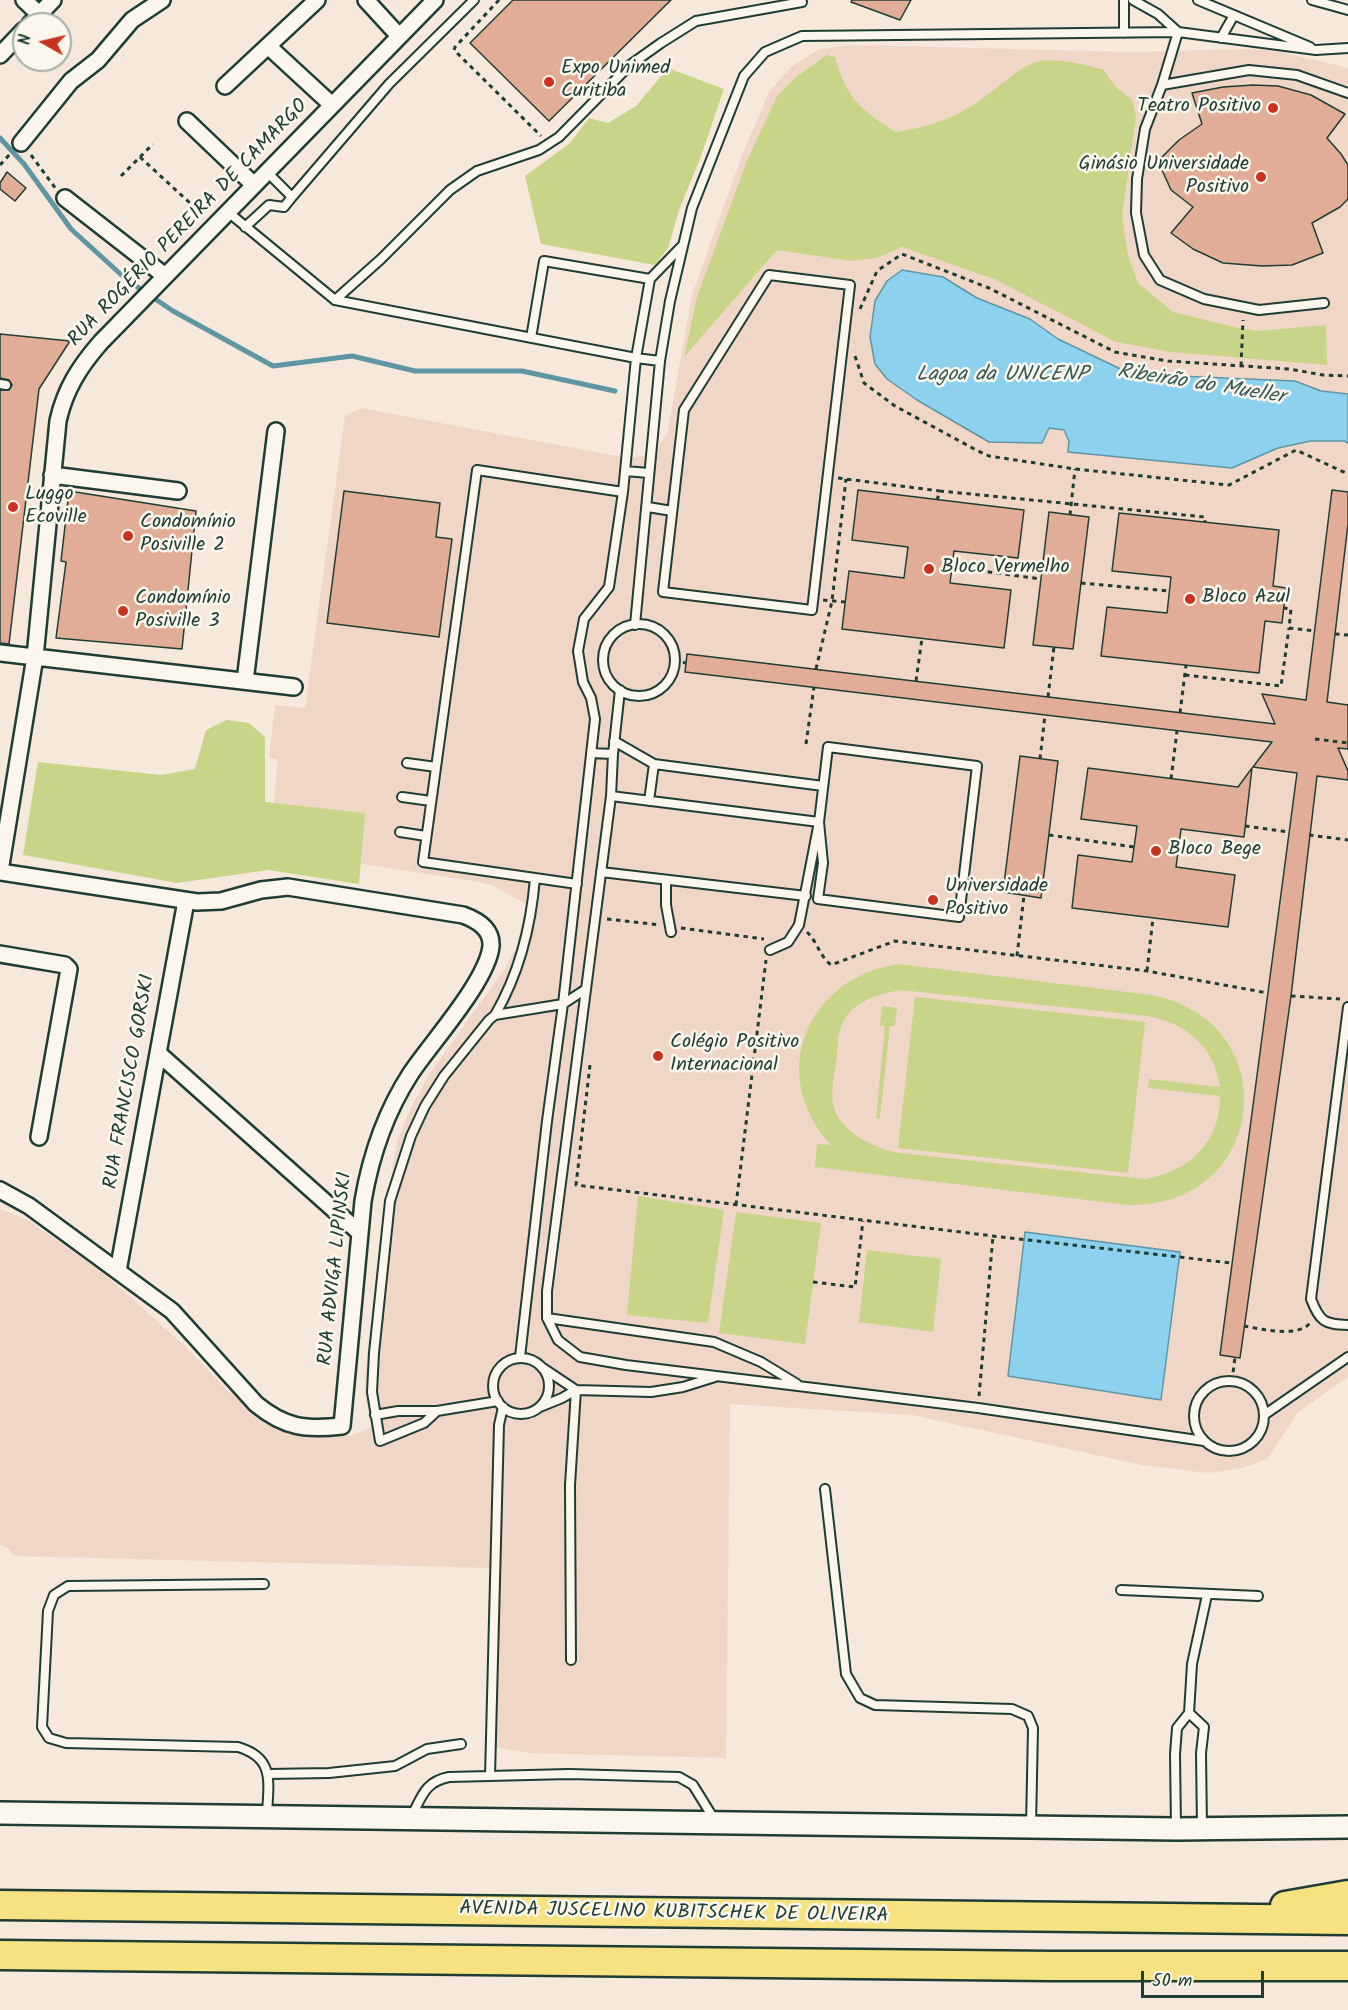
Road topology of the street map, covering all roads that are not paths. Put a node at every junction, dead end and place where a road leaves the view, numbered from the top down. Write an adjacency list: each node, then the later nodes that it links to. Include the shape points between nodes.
1 (53, 0): 13 (street)
2 (162, 0): 29 (street, via 132,20)
3 (317, 0): 20 (street)
4 (366, 0): 17 (street)
5 (435, 0): 17 (street, RUA ROGÉRIO PEREIRA DE CAMARGO)
6 (474, 0): 32 (lane, via 388,84)
7 (1124, 0): 16 (lane)
8 (1133, 0): 15 (lane, via 1158,14)
9 (1198, 0): 14 (lane)
10 (1312, 0): 12 (lane)
11 (802, 2): 39 (lane, via 696,21 661,43 630,65 559,137 539,150 477,171 450,190)
12 (1348, 10)
13 (42, 12)
14 (1234, 15): 18 (lane); 22 (lane)
15 (1178, 32): 16 (lane); 18 (lane); 24 (lane)
16 (1124, 33): 36 (lane, via 802,36 765,52 744,76 692,208)
17 (399, 36): 27 (street, RUA ROGÉRIO PEREIRA DE CAMARGO)
18 (1221, 38): 22 (lane)
19 (12, 42): 23 (street)
20 (268, 46): 25 (street); 27 (street)
21 (1348, 48): 22 (lane)
22 (1316, 50)
23 (0, 55)
24 (1162, 85): 26 (lane, via 1249,70 1297,75); 40 (lane, via 1145,129 1136,213 1144,255 1160,280 1204,299 1259,310)
25 (225, 86)
26 (1348, 93)
27 (332, 105): 30 (street, RUA ROGÉRIO PEREIRA DE CAMARGO)
28 (187, 122): 31 (street)
29 (21, 142)
30 (267, 172): 31 (street, RUA ROGÉRIO PEREIRA DE CAMARGO); 32 (lane)
31 (254, 185): 34 (street, RUA ROGÉRIO PEREIRA DE CAMARGO)
32 (292, 197): 35 (lane, via 284,207 269,205)
33 (65, 198): 37 (street)
34 (228, 212): 35 (lane); 37 (street, RUA ROGÉRIO PEREIRA DE CAMARGO)
35 (245, 227): 39 (lane)
36 (682, 246): 38 (lane); 43 (lane)
37 (162, 279): 47 (street, RUA ROGÉRIO PEREIRA DE CAMARGO, via 88,358 66,392 58,421)
38 (650, 279): 41 (lane, via 544,261); 42 (lane)
39 (336, 300): 41 (lane)
40 (1324, 303)
41 (531, 338): 42 (lane)
42 (636, 358): 43 (lane); 45 (lane)
43 (660, 361): 46 (lane)
44 (276, 431): 55 (street)
45 (625, 471): 46 (lane); 49 (lane)
46 (649, 473): 50 (lane)
47 (52, 476): 48 (street); 54 (street, RUA ROGÉRIO PEREIRA DE CAMARGO)
48 (178, 491)
49 (622, 492): 59 (lane, via 609,586 584,618 578,651 595,719); 63 (lane, via 477,470)
50 (648, 507): 51 (lane); 52 (lane)
51 (672, 511): 51 (lane, via 684,410 769,275 850,285 812,610 663,592)
52 (635, 625): 57 (lane, via 615,633 604,652 606,674); 57 (lane, via 661,632 672,646 674,662 670,678 653,693 642,696)
53 (0, 653): 54 (street)
54 (35, 657): 55 (street); 72 (street, RUA ROGÉRIO PEREIRA DE CAMARGO)
55 (245, 681): 56 (street)
56 (294, 687)
57 (620, 690): 58 (lane)
58 (614, 741): 60 (lane); 62 (lane)
59 (591, 753): 60 (lane); 76 (lane)
60 (613, 754): 65 (lane)
61 (407, 763): 63 (lane)
62 (654, 764): 64 (lane); 68 (lane)
63 (436, 767): 67 (lane)
64 (823, 786): 69 (lane); 69 (lane, via 828,747 977,766 958,917 818,899 823,862)
65 (611, 796): 68 (lane); 73 (lane)
66 (402, 797): 67 (lane)
67 (431, 801): 71 (lane)
68 (649, 801): 69 (lane)
69 (819, 822): 77 (lane)
70 (400, 832): 71 (lane)
71 (426, 836): 74 (lane, via 423,862)
72 (0, 871): 78 (street)
73 (601, 872): 75 (lane); 82 (lane)
74 (536, 878): 76 (lane); 85 (lane, via 525,945 509,991)
75 (666, 880): 77 (lane); 79 (lane)
76 (577, 884): 83 (lane)
77 (806, 896): 80 (lane, via 799,925 788,942)
78 (186, 901): 86 (street, RUA FRANCISCO GORSKI); 89 (street, RUA ADVIGA LIPINSKI, via 208,903 268,889 302,888 454,913 473,919 490,935 488,960 479,978 411,1072 385,1120 368,1171)
79 (670, 929)
80 (768, 949)
81 (0, 954): 87 (street, via 65,965 69,969)
82 (586, 989): 83 (lane); 91 (lane, via 547,1291)
83 (563, 1004): 85 (lane); 94 (lane)
84 (1348, 1007): 92 (lane, via 1311,1299 1317,1315 1329,1324)
85 (495, 1015): 102 (lane, via 444,1076 425,1106 398,1170 390,1200 374,1353)
86 (158, 1053): 89 (street); 90 (street, RUA FRANCISCO GORSKI)
87 (39, 1137)
88 (0, 1190): 90 (street)
89 (360, 1233): 90 (street, RUA ADVIGA LIPINSKI, via 342,1426 303,1428 271,1416 178,1316)
90 (118, 1271)
91 (547, 1318): 96 (lane, via 558,1341 580,1357); 97 (lane, via 714,1342 761,1362)
92 (1348, 1325)
93 (1348, 1357): 103 (lane)
94 (520, 1358): 95 (lane, via 533,1360); 99 (lane, via 510,1360 496,1374 494,1385)
95 (543, 1368): 98 (lane); 100 (lane, via 549,1380 548,1394)
96 (720, 1376): 97 (lane); 98 (lane, via 651,1392)
97 (798, 1385): 104 (lane)
98 (576, 1390): 100 (lane); 110 (lane, via 570,1485)
99 (501, 1404): 100 (lane, via 515,1413 528,1413); 101 (lane); 114 (lane)
100 (540, 1407)
101 (437, 1411): 102 (lane); 102 (lane, via 424,1423 380,1441)
102 (375, 1415)
103 (1264, 1415): 104 (lane, via 1262,1429 1243,1448 1229,1451); 104 (lane, via 1260,1398 1248,1386 1232,1381 1214,1384 1201,1394 1194,1410 1196,1426)
104 (1204, 1441)
105 (825, 1489): 120 (lane, via 846,1674 860,1698 875,1705 1012,1709 1028,1716 1033,1728)
106 (264, 1584): 113 (lane, via 68,1586 54,1595 48,1611 42,1727 49,1738 66,1743 238,1748 252,1751 262,1760)
107 (1121, 1590): 108 (lane)
108 (1207, 1595): 109 (lane); 111 (lane, via 1192,1664)
109 (1258, 1596)
110 (571, 1660)
111 (1189, 1713): 121 (lane, via 1177,1728); 122 (lane, via 1204,1727)
112 (461, 1744): 113 (lane, via 427,1749 395,1766)
113 (268, 1774): 116 (lane)
114 (490, 1776): 117 (lane, via 435,1780 426,1788); 118 (lane, via 679,1777 693,1785)
115 (0, 1813): 116 (main road)
116 (267, 1818): 117 (main road)
117 (410, 1818): 118 (main road)
118 (716, 1823): 120 (main road)
119 (1348, 1827): 122 (main road)
120 (1031, 1828): 121 (main road)
121 (1176, 1829): 122 (main road)
122 (1202, 1829)
123 (1348, 1895): 125 (highway)
124 (0, 1905): 125 (highway, AVENIDA JUSCELINO KUBITSCHEK DE OLIVEIRA)
125 (1206, 1919): 126 (highway, AVENIDA JUSCELINO KUBITSCHEK DE OLIVEIRA)
126 (1348, 1920)
127 (0, 1955): 128 (highway)
128 (1052, 1966): 129 (highway); 130 (highway)
129 (1348, 1966)
130 (1348, 1981)

